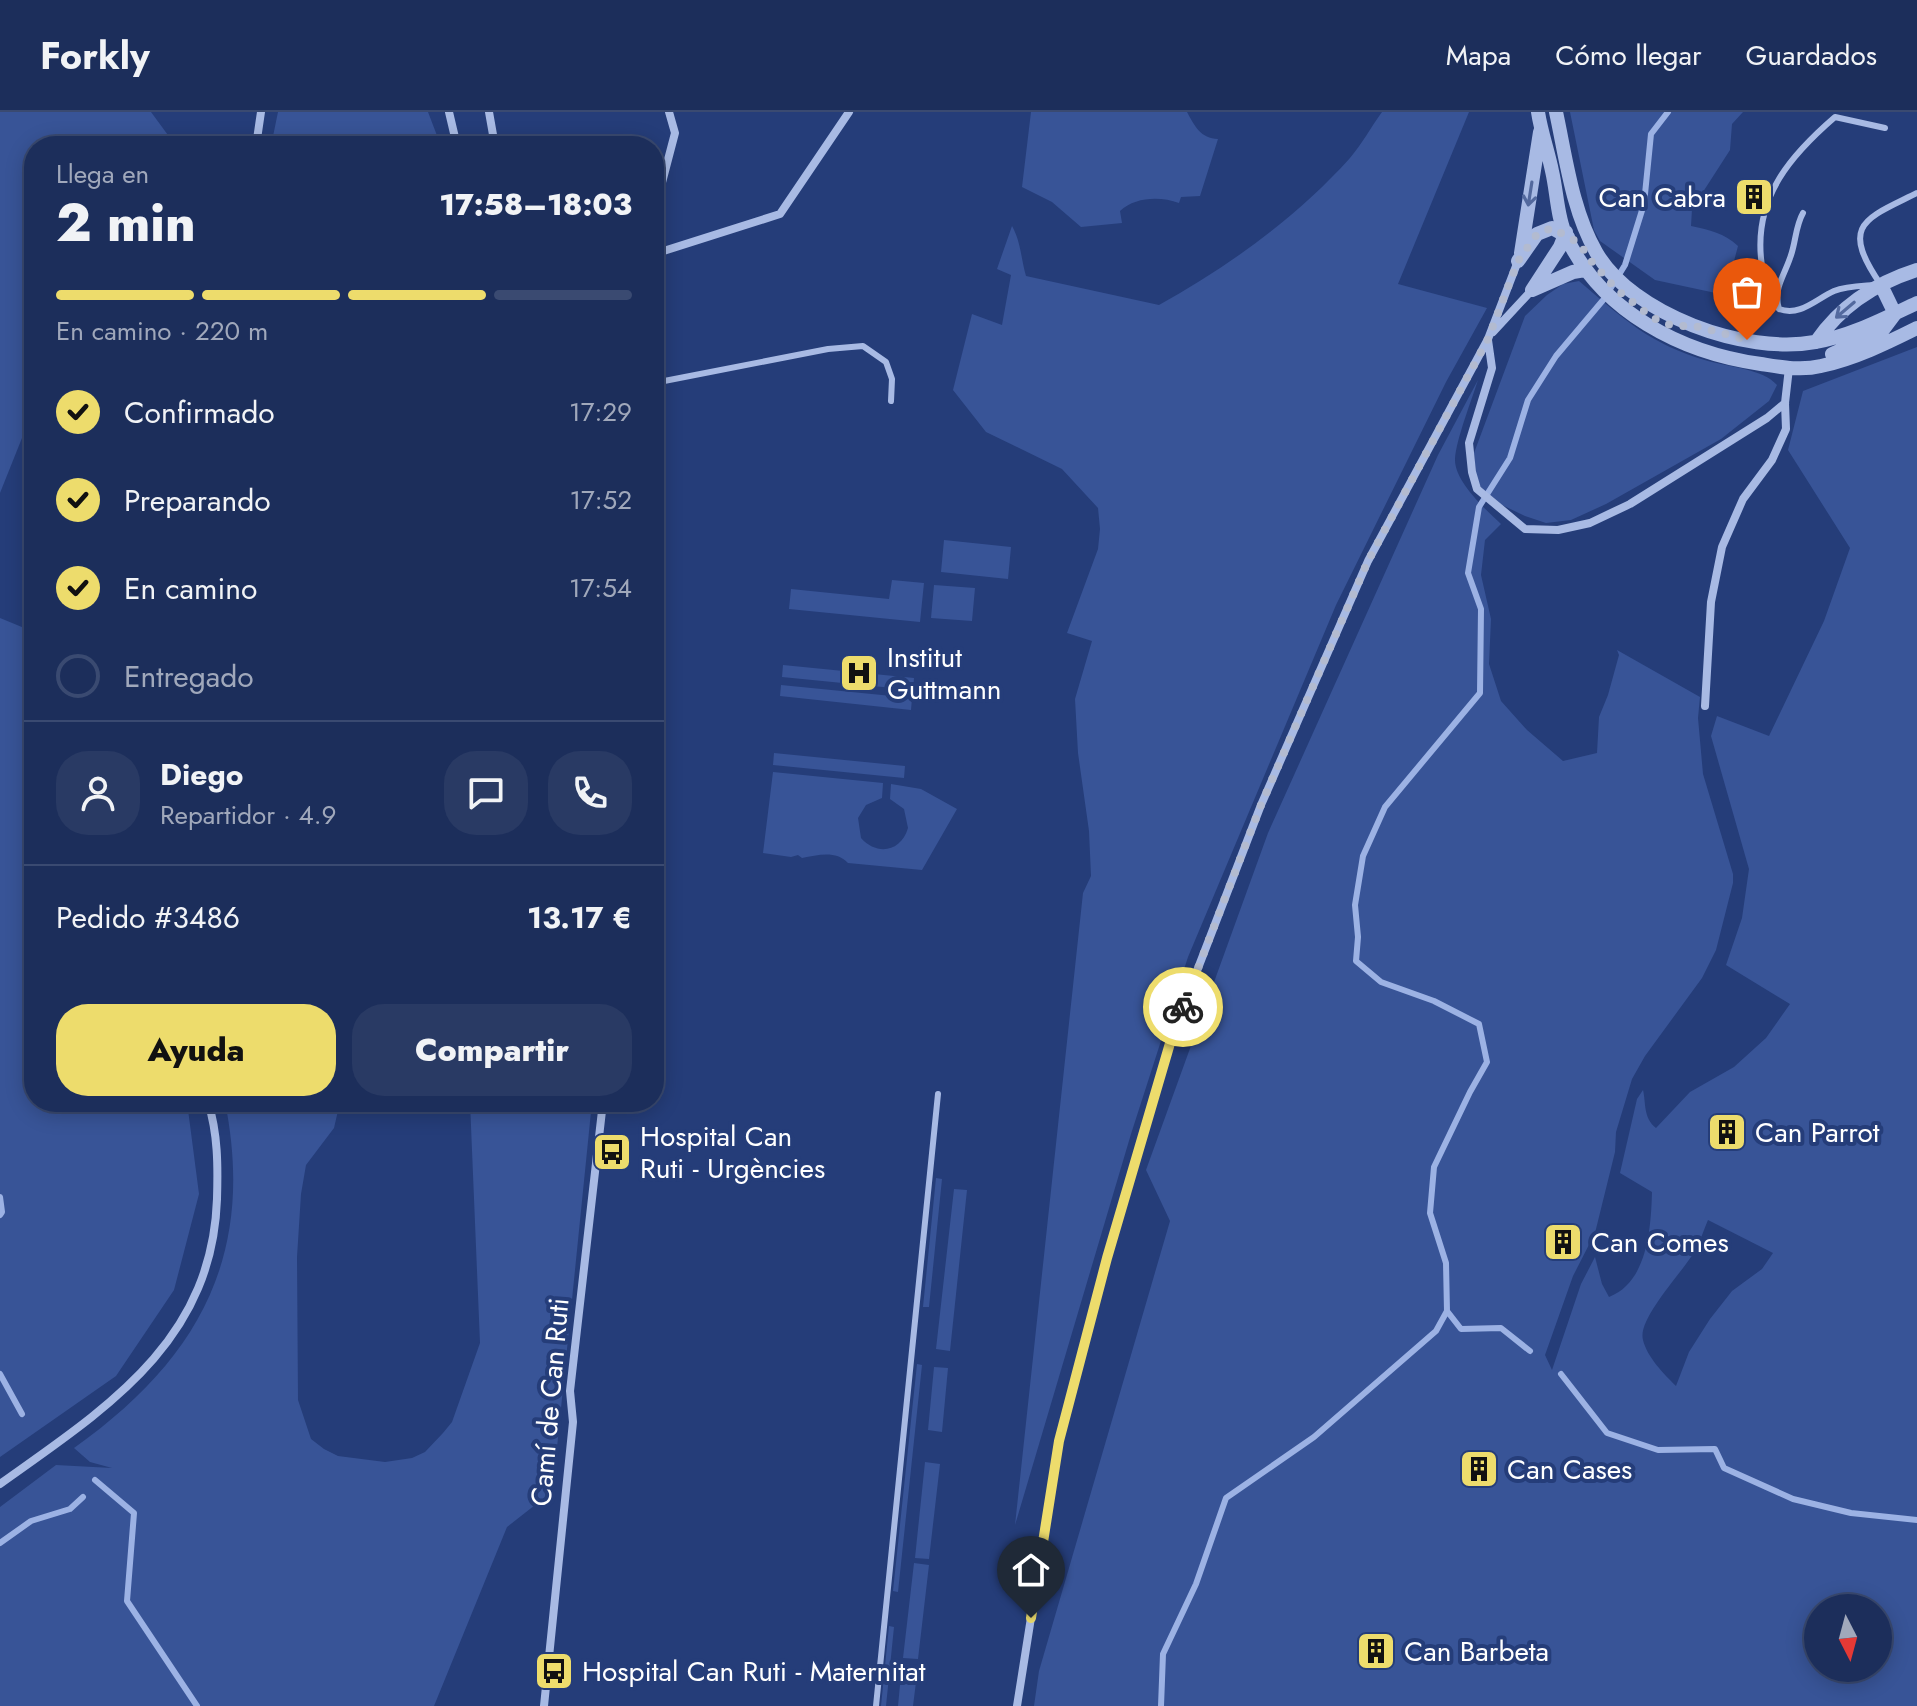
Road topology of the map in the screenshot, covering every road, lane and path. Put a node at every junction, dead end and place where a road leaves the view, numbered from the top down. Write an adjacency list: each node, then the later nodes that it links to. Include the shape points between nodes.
1 (261, 112): 9 (street)
2 (449, 112): 10 (street)
3 (489, 112): 11 (street)
4 (669, 112): 12 (street, via 675,133)
5 (849, 112): 16 (street, via 780,214)
6 (1555, 112): 15 (street, via 1554,139 1571,218); 18 (street)
7 (1540, 120): 15 (street); 17 (street, one-way to 17)
8 (1885, 128): 23 (lane, via 1835,117 1794,156 1779,180 1764,210 1760,242 1767,293)
9 (257, 136)
10 (455, 136)
11 (493, 136)
12 (664, 175)
13 (1917, 193): 20 (lane, via 1867,218 1860,231 1864,255)
14 (1803, 213): 23 (lane, via 1778,285)
15 (1565, 235): 17 (street, via 1552,228 1537,234); 18 (street); 21 (street)
16 (664, 251)
17 (1518, 261): 28 (street)
18 (1591, 262): 21 (street); 26 (street, via 1610,296)
19 (1917, 270): 20 (street)
20 (1881, 285): 23 (lane, via 1836,290 1805,307); 24 (street); 29 (street, one-way to 29, via 1846,307)
21 (1532, 290): 28 (street)
22 (1917, 303): 24 (street)
23 (1779, 309)
24 (1895, 314): 25 (street); 29 (street); 30 (street, via 1882,331)
25 (1917, 314)
26 (1652, 318): 29 (street, via 1747,340); 30 (street, via 1696,350)
27 (1917, 328): 30 (street, via 1819,367)
28 (1488, 339): 33 (street, via 1492,368 1469,443 1472,472 1477,489 1525,529 1558,530 1590,523 1630,504); 41 (street, via 1368,561 1261,805 1173,1033 1059,1441)
29 (1816, 342)
30 (1789, 368): 33 (street)
31 (664, 381): 32 (lane, via 863,346 886,362)
32 (891, 401)
33 (1785, 403): 34 (street, via 1786,429 1772,460 1743,499 1722,547 1711,602)
34 (1705, 706)
35 (938, 1094): 40 (lane)
36 (210, 1112): 38 (street, via 216,1138 216,1217 212,1246 191,1305 143,1373)
37 (602, 1112): 39 (street, Camí de Can Ruti, via 570,1391 573,1422)
38 (0, 1484)
39 (544, 1706)
40 (876, 1706)
41 (1017, 1706)

